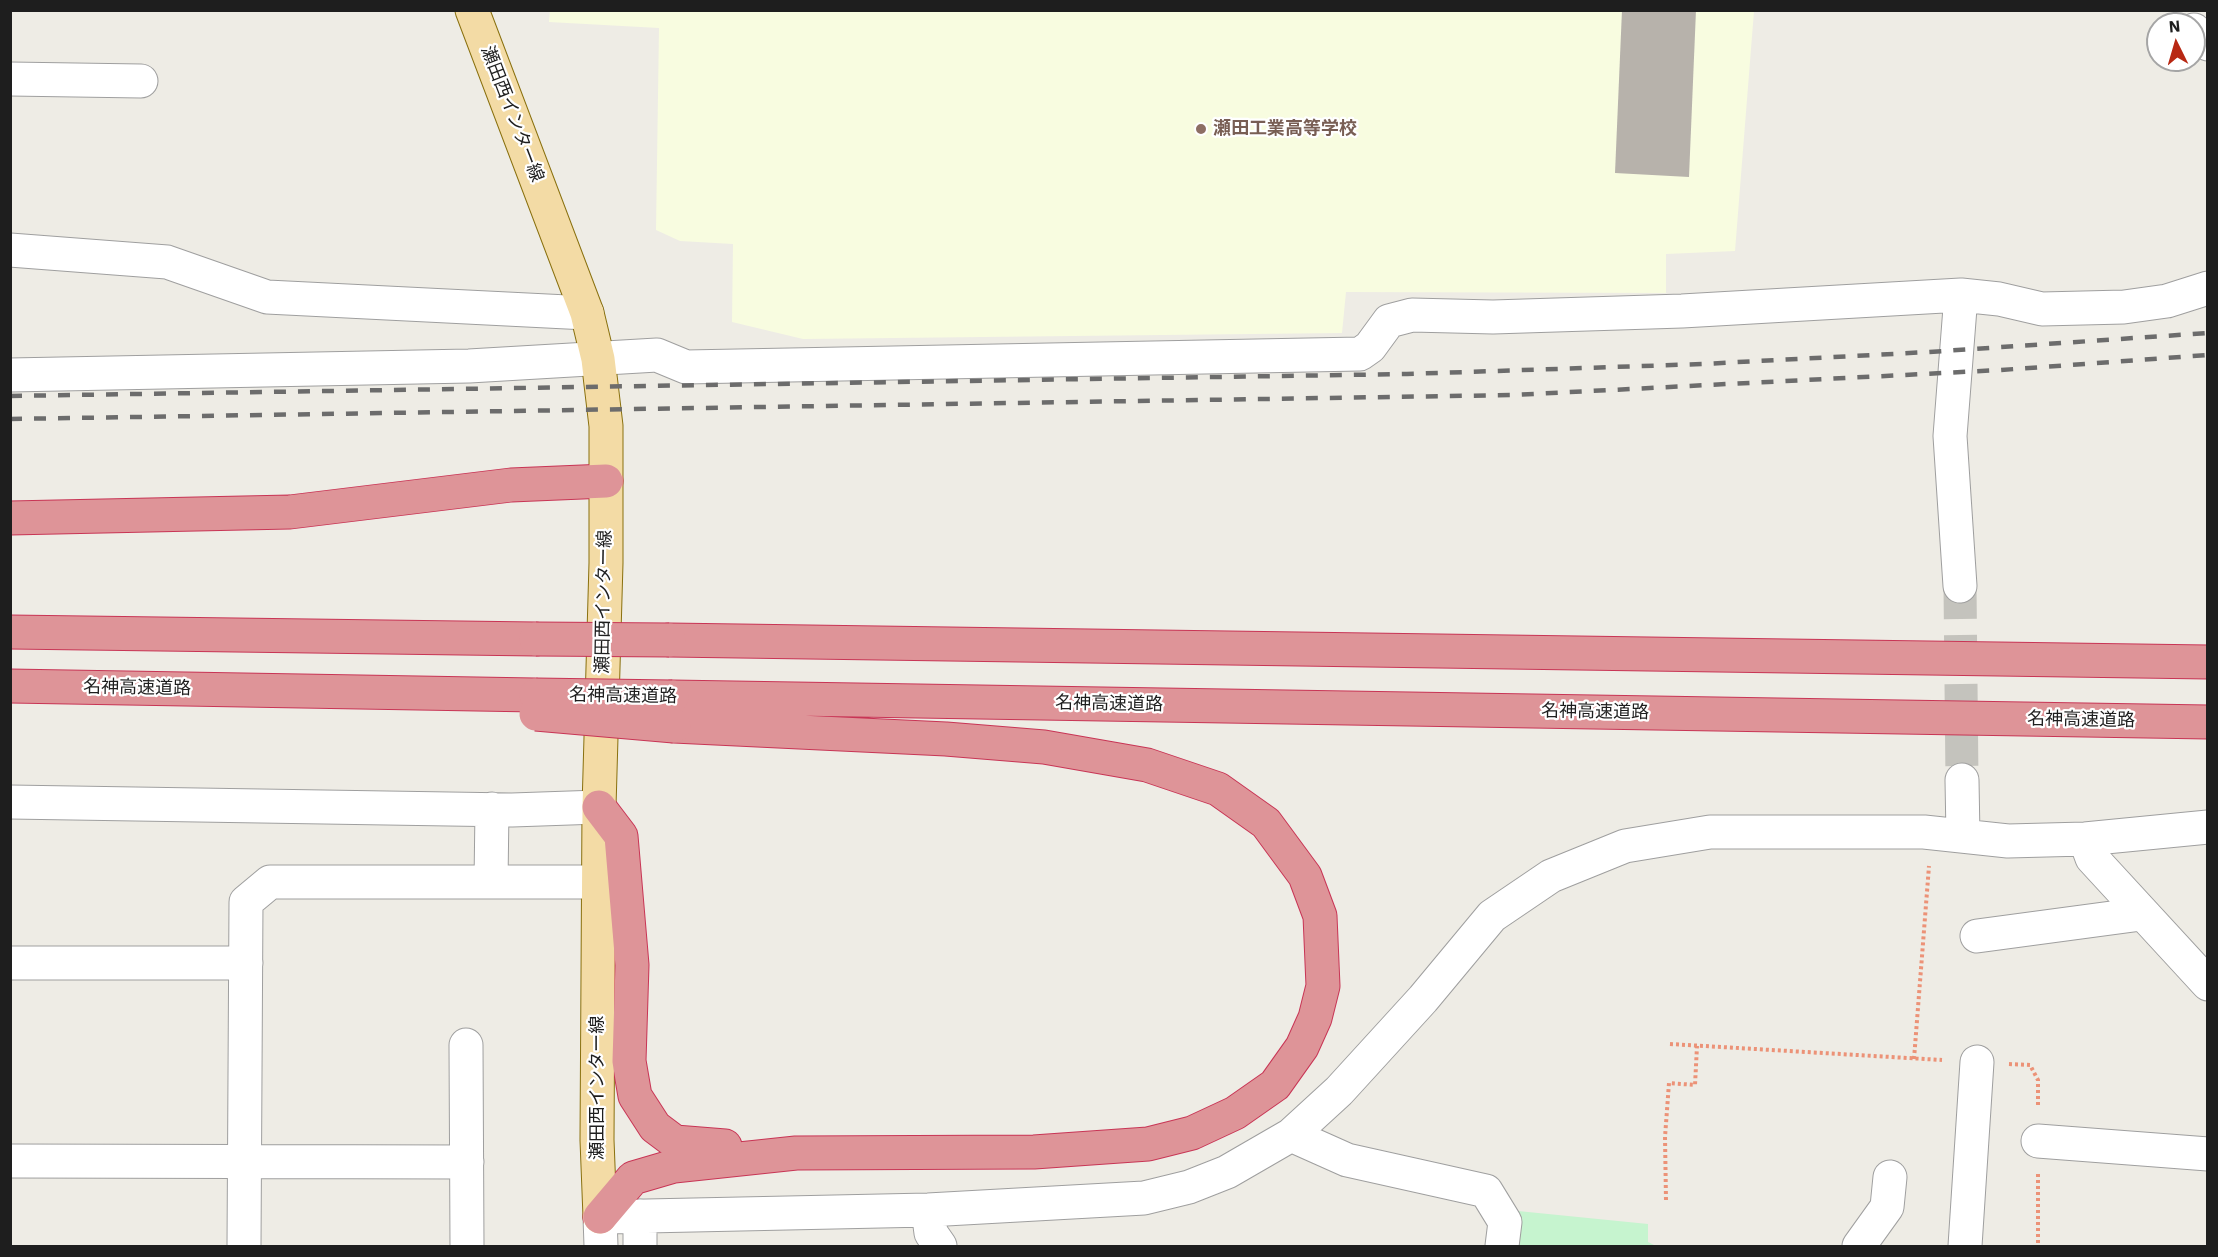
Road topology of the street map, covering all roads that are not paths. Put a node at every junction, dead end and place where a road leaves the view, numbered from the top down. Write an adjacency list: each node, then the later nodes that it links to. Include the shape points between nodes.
1 (472, 10): 7 (main road, 瀬田西インター線)
2 (10, 79): 3 (street)
3 (141, 81)
4 (10, 250): 7 (street, via 166,262 267,297)
5 (2208, 288): 6 (street, via 2167,301 2124,307 2042,309)
6 (1961, 295): 8 (street, via 1671,312 1412,315 1389,321 1370,348 1360,354 686,368 657,355); 12 (street, via 1950,436)
7 (587, 313): 8 (main road, 瀬田西インター線)
8 (598, 359): 9 (street, via 469,366); 10 (main road, 瀬田西インター線, via 606,426)
9 (10, 375)
10 (606, 481): 11 (highway, via 511,485 290,512); 20 (main road, 瀬田西インター線)
11 (10, 518)
12 (1960, 586)
13 (10, 632): 14 (highway, bridge)
14 (2208, 662)
15 (10, 686): 16 (highway, 名神高速道路, bridge, via 288,691)
16 (673, 711): 17 (highway, 名神高速道路); 36 (highway, via 1044,747 1148,765 1218,789 1266,823 1305,876 1320,916 1323,986 1316,1018 1302,1047 1275,1085 1235,1113 1192,1133 1148,1144 1034,1152)
17 (2208, 722)
18 (1962, 780): 23 (street)
19 (10, 802): 21 (street)
20 (599, 807): 21 (street); 26 (main road, 瀬田西インター線); 36 (highway, via 621,836 632,965 629,1061 635,1096 655,1127 675,1142)
21 (492, 809): 25 (street)
22 (2208, 827): 24 (street)
23 (1947, 834): 24 (street, via 2008,841); 34 (street, via 1710,832 1625,846 1551,876 1492,916 1339,1091)
24 (2085, 839): 27 (street, via 2091,858)
25 (491, 882): 26 (street); 30 (street, via 270,882 246,902)
26 (598, 882): 44 (main road, 瀬田西インター線)
27 (2141, 914): 28 (street); 31 (street)
28 (1977, 936)
29 (10, 963): 30 (street)
30 (246, 963): 39 (street)
31 (2208, 984)
32 (466, 1045): 40 (street)
33 (1977, 1062): 50 (street)
34 (1291, 1135): 42 (street, via 1227,1173 1144,1198); 48 (street, via 1347,1160 1486,1191 1505,1222)
35 (2038, 1141): 37 (street)
36 (796, 1153): 44 (highway, via 674,1166 633,1178)
37 (2208, 1154)
38 (10, 1161): 39 (street)
39 (244, 1161): 40 (street); 45 (street)
40 (467, 1162): 46 (street)
41 (1890, 1177): 49 (street, via 1887,1208)
42 (927, 1210): 43 (street); 47 (street, via 931,1233)
43 (640, 1231): 44 (street)
44 (600, 1232)
45 (244, 1246)
46 (467, 1246)
47 (940, 1246)
48 (1502, 1246)
49 (1859, 1246)
50 (1965, 1246)

